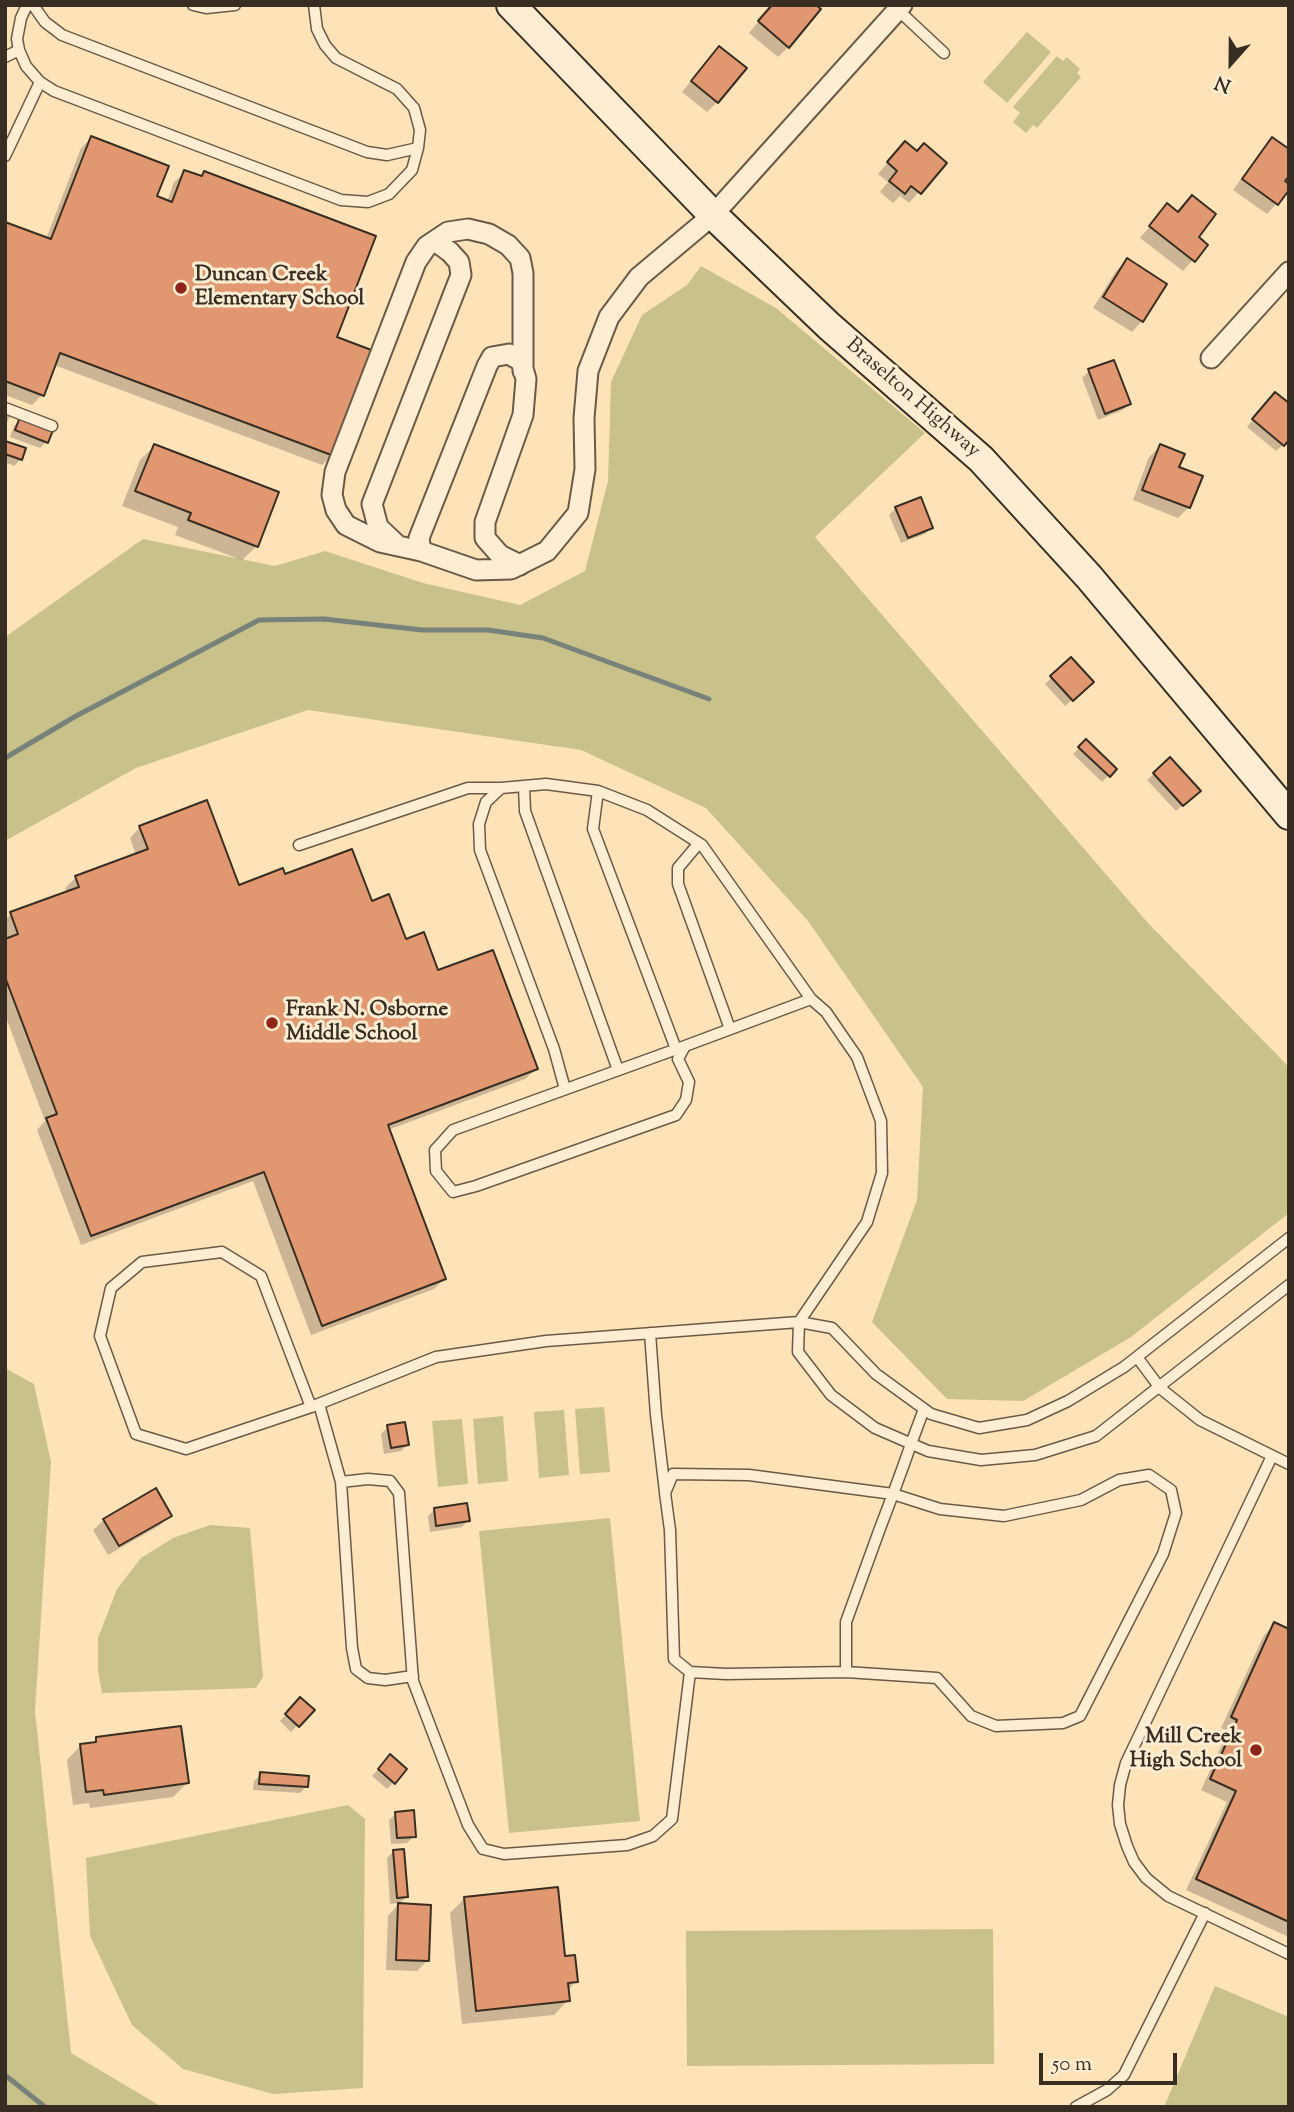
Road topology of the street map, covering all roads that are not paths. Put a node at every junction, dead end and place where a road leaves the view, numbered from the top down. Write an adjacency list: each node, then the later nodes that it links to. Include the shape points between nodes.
1 (27, 5): 8 (lane, via 16,38)
2 (33, 5): 12 (lane, via 62,35 367,152 387,155)
3 (193, 5): 4 (lane)
4 (235, 5)
5 (314, 5): 12 (lane, via 317,29 336,58 397,89 414,108 420,130)
6 (511, 5): 14 (main road, Braselton Highway)
7 (898, 7): 9 (lane); 14 (street)
8 (19, 50): 10 (lane); 11 (lane)
9 (944, 53)
10 (5, 57)
11 (40, 82): 12 (lane, via 341,200 368,202 389,194 412,170); 13 (lane)
12 (418, 148)
13 (5, 156)
14 (713, 215): 23 (street, via 639,277 609,317 588,371 585,469 578,513 547,551); 27 (main road, Braselton Highway, via 981,459 1089,577)
15 (435, 241): 18 (street, via 468,229 489,233 520,258); 21 (street, via 459,262 461,275 372,504 377,527); 21 (street, via 416,262 334,472 332,495 346,525)
16 (1289, 272): 17 (street)
17 (1211, 358)
18 (523, 371): 22 (street, via 521,362 509,354 492,357 419,538); 23 (street, via 523,415 485,522 485,538 500,555)
19 (5, 408): 20 (lane)
20 (52, 426)
21 (389, 544): 22 (street)
22 (421, 551): 23 (street, via 476,570)
23 (520, 565)
24 (524, 786): 25 (lane); 26 (lane); 33 (lane, via 525,811)
25 (501, 788): 29 (lane, via 468,788); 34 (lane, via 486,802 479,824 480,850)
26 (598, 791): 28 (lane, via 646,810); 32 (lane, via 593,829)
27 (1289, 814)
28 (699, 843): 30 (lane); 31 (lane, via 678,869 678,884)
29 (299, 845)
30 (811, 999): 31 (lane); 37 (lane, via 826,1012 857,1057 881,1121 882,1174 867,1222)
31 (730, 1029): 32 (lane)
32 (681, 1047): 33 (lane); 34 (lane, via 678,1059 689,1082 686,1100 676,1115 453,1192 436,1171 435,1150 453,1130)
33 (618, 1070): 34 (lane)
34 (565, 1089)
35 (1289, 1238): 39 (lane)
36 (1289, 1285): 40 (lane)
37 (799, 1322): 38 (lane); 42 (lane, via 832,1328 876,1374); 43 (lane, via 798,1352 831,1395 875,1428)
38 (650, 1333): 41 (lane, via 547,1341 436,1357); 47 (lane)
39 (1137, 1357): 40 (lane); 42 (lane, via 1068,1401 1027,1420 979,1429)
40 (1160, 1388): 43 (lane, via 1096,1436 1035,1455 981,1460); 44 (lane, via 1200,1420)
41 (315, 1405): 41 (lane, via 261,1276 222,1252 142,1262 111,1288 100,1336 136,1434 186,1449); 46 (lane)
42 (924, 1409): 43 (lane)
43 (912, 1444): 48 (lane)
44 (1272, 1456): 45 (lane); 52 (lane, via 1126,1763 1120,1785 1120,1824 1134,1862 1168,1896)
45 (1289, 1464)
46 (341, 1482): 51 (lane, via 356,1668 368,1678); 51 (lane, via 390,1481 399,1493)
47 (665, 1493): 48 (lane, via 673,1474 749,1475); 49 (lane, via 674,1659)
48 (893, 1493): 50 (lane, via 846,1622); 50 (lane, via 940,1509 1004,1516 1081,1500 1119,1480 1149,1475 1171,1490 1176,1513 1163,1554 1080,1716 1063,1723 996,1726 971,1716 937,1678)
49 (690, 1672): 50 (lane); 51 (lane, via 672,1819 653,1836 627,1845 504,1854 483,1849 468,1825)
50 (846, 1672)
51 (413, 1676)
52 (1205, 1913): 53 (lane); 54 (lane, via 1124,2075 1107,2091)
53 (1289, 1954)
54 (1076, 2107)

